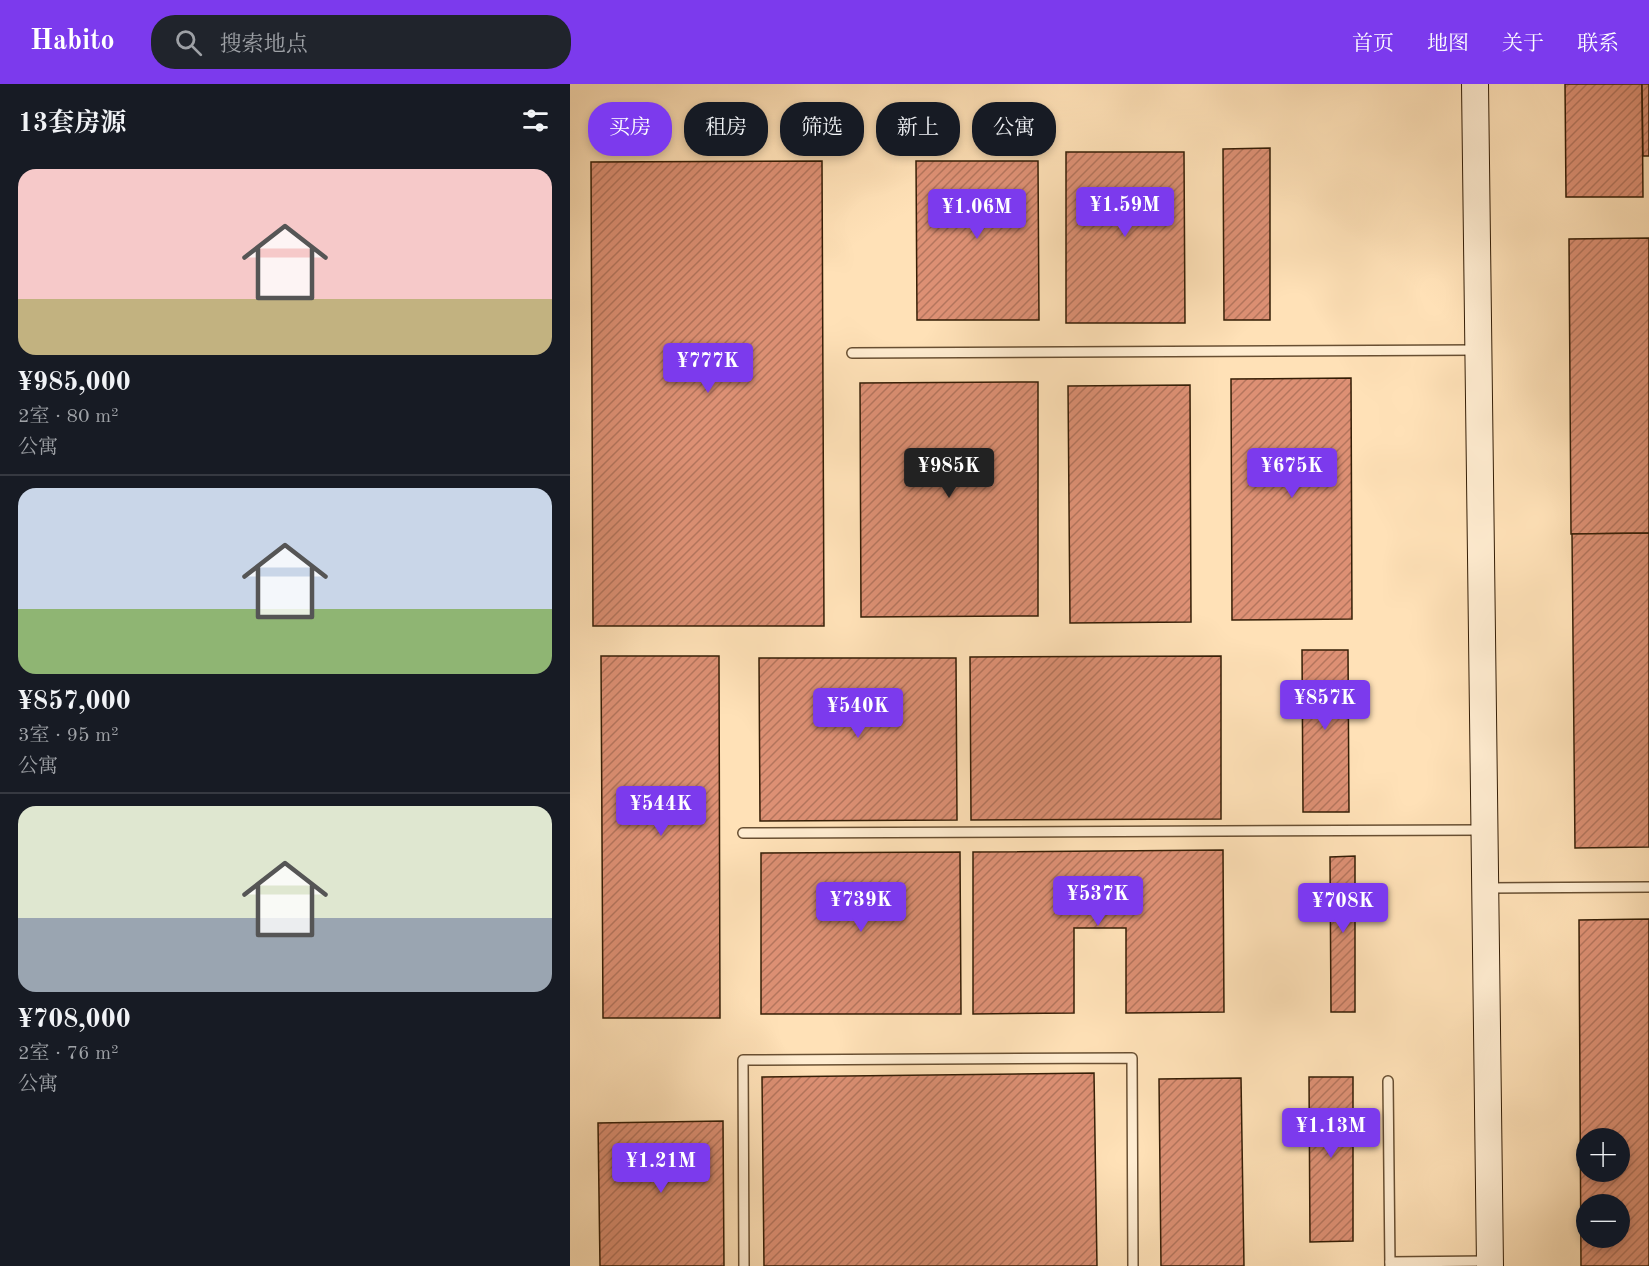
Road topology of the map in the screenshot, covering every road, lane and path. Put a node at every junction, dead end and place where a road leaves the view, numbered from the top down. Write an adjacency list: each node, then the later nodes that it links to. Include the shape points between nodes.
1 (1475, 84): 2 (street)
2 (1479, 350): 3 (lane); 4 (street)
3 (852, 353)
4 (1485, 830): 5 (lane); 7 (street)
5 (743, 833)
6 (1649, 887): 7 (lane)
7 (1485, 888): 9 (street)
8 (1388, 1081): 10 (lane)
9 (1490, 1263): 10 (lane)
10 (1390, 1264)
11 (744, 1266): 12 (lane, via 742,1060 1132,1058)
12 (1133, 1266)

